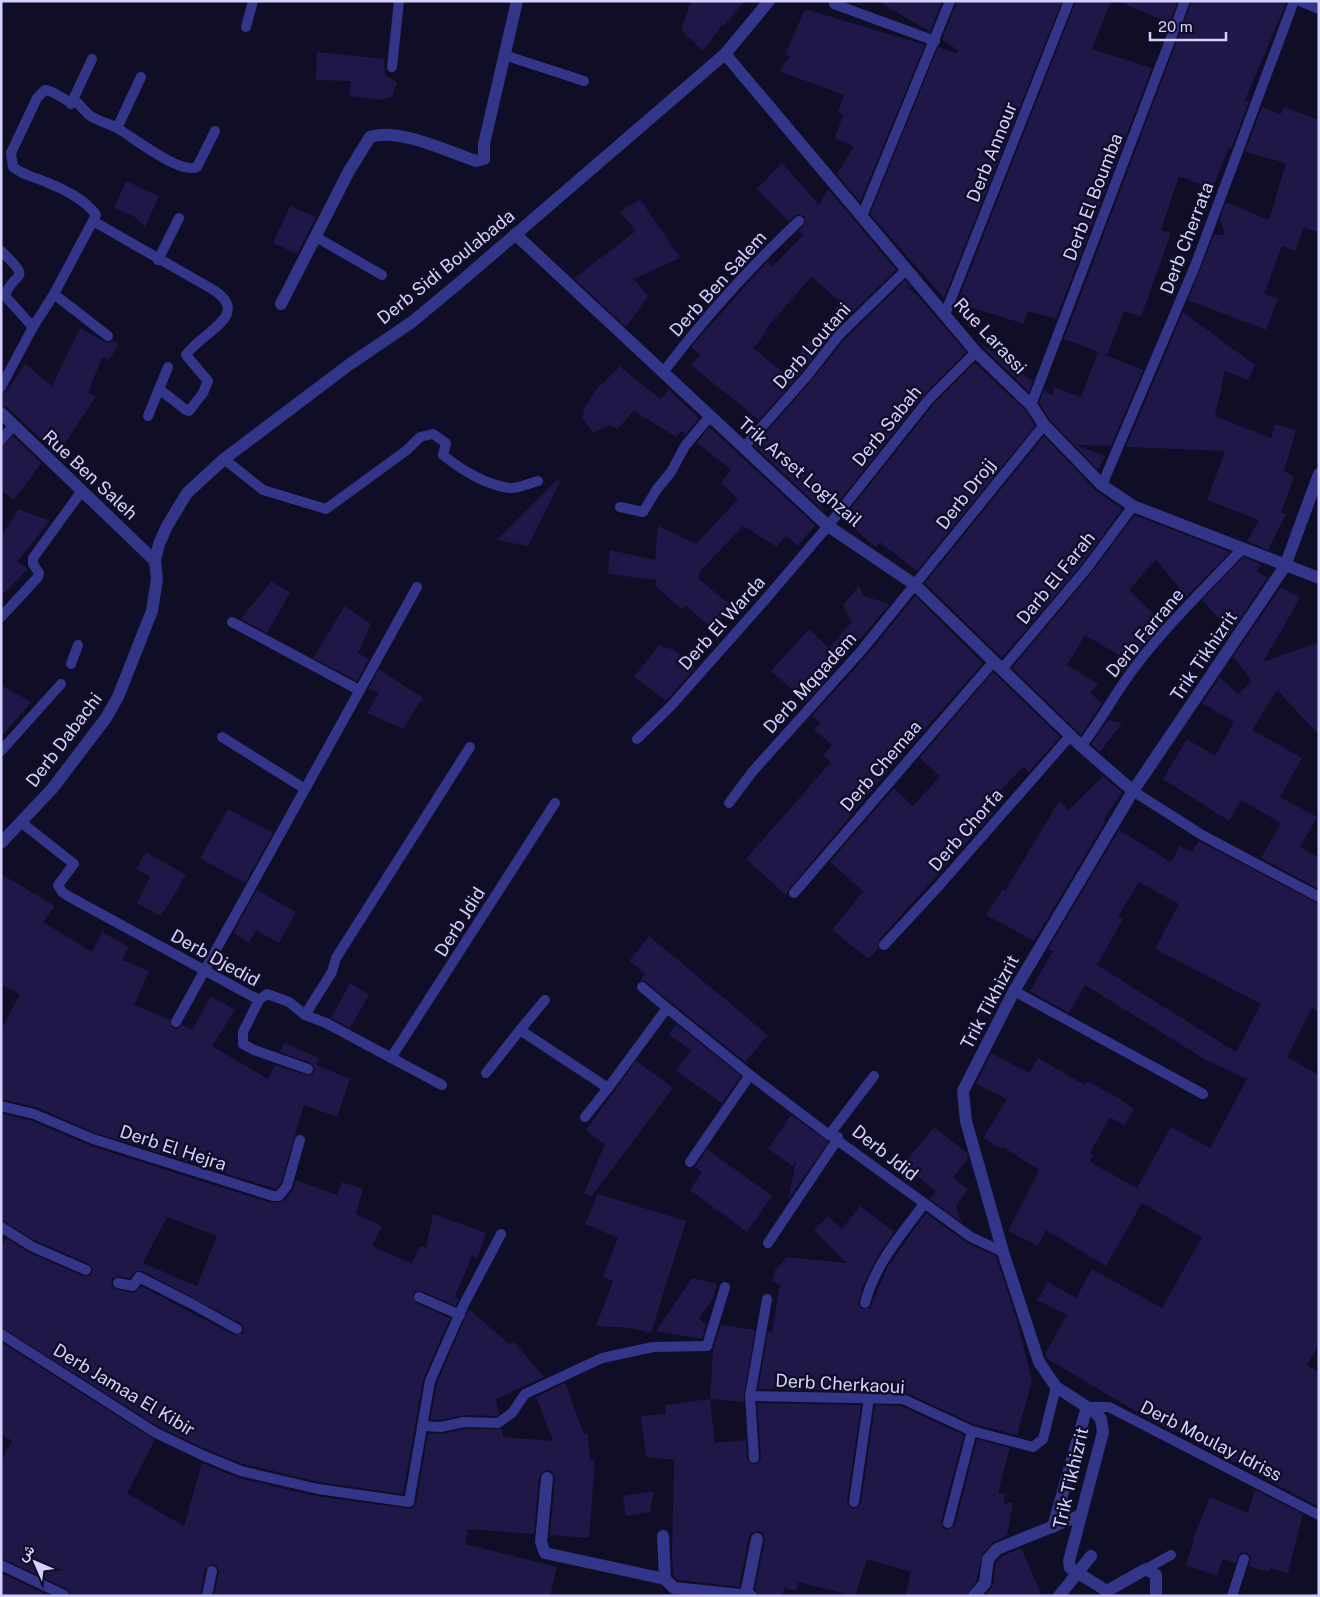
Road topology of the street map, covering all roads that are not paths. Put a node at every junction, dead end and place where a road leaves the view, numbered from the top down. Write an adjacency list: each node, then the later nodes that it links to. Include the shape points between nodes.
1 (253, 1): 12 (lane)
2 (399, 1): 17 (lane)
3 (516, 1): 15 (street)
4 (769, 1): 14 (street, Derb Sidi Boulabada)
5 (950, 1): 13 (lane)
6 (1069, 1): 35 (lane, Derb Annour)
7 (1185, 1): 43 (lane, Derb El Boumba)
8 (1294, 1): 54 (lane, Derb Cherrata, via 1195,266)
9 (1302, 1): 11 (street)
10 (834, 4): 13 (lane)
11 (1319, 8)
12 (246, 27)
13 (935, 41): 23 (lane)
14 (725, 54): 23 (street, Rue Larassi); 27 (street, Derb Sidi Boulabada)
15 (504, 56): 19 (lane); 28 (street, via 482,161 413,139 370,137)
16 (92, 59): 20 (lane)
17 (392, 67)
18 (141, 77): 21 (lane)
19 (584, 81)
20 (72, 104): 21 (lane, via 78,103 89,115); 26 (lane, via 50,91 41,93 11,153 11,161 19,172 47,182 84,203 96,215)
21 (117, 128): 22 (lane, via 168,160 193,169 201,161)
22 (214, 131)
23 (862, 216): 31 (street, Rue Larassi)
24 (178, 218): 30 (lane)
25 (799, 221): 40 (lane, Derb Ben Salem, via 734,285)
26 (93, 222): 30 (lane); 33 (lane)
27 (515, 234): 40 (street, Trik Arset Loghzail); 51 (street, Derb Sidi Boulabada, via 412,322 350,364)
28 (316, 237): 32 (lane); 34 (street)
29 (1, 251): 36 (lane, via 19,272 19,277 5,296)
30 (158, 260): 42 (lane, via 222,295 230,308 215,328 186,355 208,381 189,412)
31 (906, 268): 35 (street, Rue Larassi); 50 (lane, Derb Loutani, via 839,335)
32 (382, 275)
33 (54, 294): 36 (lane); 37 (lane)
34 (281, 304)
35 (945, 314): 38 (street, Rue Larassi)
36 (33, 327): 41 (lane)
37 (108, 336)
38 (976, 352): 43 (street, Rue Larassi); 58 (lane, Derb Sabah, via 929,399)
39 (168, 367): 42 (lane)
40 (664, 372): 46 (street, Trik Arset Loghzail)
41 (1, 387)
42 (159, 389): 45 (lane)
43 (1031, 405): 47 (street, Rue Larassi)
44 (1, 413): 48 (street, Rue Ben Saleh)
45 (148, 416)
46 (710, 416): 50 (street, Trik Arset Loghzail); 57 (lane, via 684,446 671,472 643,512)
47 (1044, 425): 54 (street, Rue Larassi); 63 (lane, Derb Drojj)
48 (13, 426): 49 (lane); 55 (street, Rue Ben Saleh)
49 (1, 440)
50 (744, 447): 58 (street, Trik Arset Loghzail)
51 (224, 459): 53 (lane, via 263,490 326,509 420,437 433,434 446,443 443,454 454,464 486,481 511,488); 60 (street, Derb Sidi Boulabada, via 187,493 167,526)
52 (1319, 474): 61 (street, Trik Tikhizrit)
53 (538, 481)
54 (1102, 485): 56 (street, Rue Larassi)
55 (80, 492): 60 (street, Rue Ben Saleh); 65 (lane, via 33,558 38,577)
56 (1132, 506): 59 (street, Rue Larassi); 69 (lane, Darb El Farah, via 1087,568)
57 (620, 507)
58 (828, 526): 63 (street, Trik Arset Loghzail); 74 (lane, Derb El Warda, via 671,706)
59 (1242, 548): 61 (street, Rue Larassi); 75 (lane, Derb Farrane, via 1135,667)
60 (155, 561): 82 (street, Derb Dabachi, via 157,579 152,611 118,697 52,789)
61 (1285, 566): 62 (street, Rue Larassi); 79 (street, Trik Tikhizrit)
62 (1319, 578)
63 (914, 584): 69 (street, Trik Arset Loghzail); 81 (lane, Derb Mqqadem, via 861,651)
64 (417, 587): 71 (lane)
65 (1, 616)
66 (232, 622): 71 (lane)
67 (78, 645): 68 (lane)
68 (71, 664)
69 (998, 665): 72 (street, Trik Arset Loghzail); 84 (lane, Derb Chemaa)
70 (61, 684): 77 (lane)
71 (359, 690): 78 (lane)
72 (1071, 735): 75 (street, Trik Arset Loghzail); 86 (lane, Derb Chorfa)
73 (222, 737): 78 (lane)
74 (637, 740)
75 (1081, 746): 79 (street, Trik Arset Loghzail)
76 (470, 747): 93 (lane, via 336,958 332,972)
77 (1, 751)
78 (305, 789): 87 (lane)
79 (1133, 791): 85 (lane, via 1202,836); 89 (street, Trik Tikhizrit)
80 (555, 803): 96 (lane, Derb Jdid)
81 (729, 803)
82 (22, 823): 83 (street, Derb Dabachi); 87 (lane, Derb Djedid, via 74,864 58,885 62,892)
83 (1, 843)
84 (794, 892)
85 (1319, 897)
86 (884, 944)
87 (205, 971): 90 (lane, Derb Djedid); 94 (lane)
88 (642, 987): 92 (lane, Derb Jdid)
89 (1014, 991): 103 (lane); 113 (street, Trik Tikhizrit, via 963,1090 962,1098)
90 (259, 1000): 93 (lane, Derb Djedid, via 272,994); 97 (lane, via 243,1032 243,1044)
91 (544, 1000): 95 (lane)
92 (667, 1008): 99 (lane, Derb Jdid); 102 (lane)
93 (306, 1015): 96 (lane, Derb Djedid, via 326,1022)
94 (176, 1022)
95 (520, 1030): 98 (lane); 102 (lane)
96 (391, 1058): 101 (lane, Derb Djedid)
97 (308, 1069)
98 (486, 1073)
99 (750, 1075): 106 (lane, Derb Jdid); 108 (lane)
100 (874, 1076): 106 (lane)
101 (442, 1085)
102 (608, 1088): 105 (lane)
103 (1203, 1094)
104 (1, 1106): 107 (lane, Derb El Hejra, via 34,1114 93,1138 273,1196 279,1196 287,1186)
105 (584, 1117)
106 (833, 1137): 109 (lane, Derb Jdid); 112 (lane)
107 (300, 1140)
108 (690, 1162)
109 (924, 1204): 113 (lane, Derb Jdid, via 980,1243); 119 (lane, via 878,1268)
110 (1, 1227): 114 (lane, via 33,1246)
111 (501, 1234): 120 (lane)
112 (768, 1243)
113 (1003, 1252): 123 (street, Trik Tikhizrit, via 1039,1362)
114 (86, 1270)
115 (118, 1282): 121 (lane, via 133,1286 139,1277)
116 (725, 1287): 127 (lane, via 707,1346 654,1348 602,1358 525,1394 512,1413 498,1423)
117 (419, 1297): 120 (lane)
118 (767, 1299): 124 (lane, Derb Cherkaoui)
119 (865, 1303)
120 (460, 1315): 127 (lane, via 430,1380)
121 (237, 1329)
122 (1, 1334): 127 (lane, Derb Jamaa El Kibir, via 156,1433 241,1471 318,1489 410,1502)
123 (1056, 1387): 126 (street, Trik Tikhizrit); 128 (lane, Derb Cherkaoui, via 1043,1439 1033,1448)
124 (750, 1396): 125 (lane, Derb Cherkaoui); 129 (lane, Derb Cherkaoui)
125 (869, 1398): 128 (lane, Derb Cherkaoui, via 903,1399); 131 (lane)
126 (1087, 1407): 132 (street, Trik Tikhizrit, via 1101,1419 1103,1432); 133 (lane, Derb Moulay Idriss, via 1109,1407); 135 (street)
127 (422, 1426)
128 (972, 1431): 134 (lane)
129 (754, 1458)
130 (547, 1478): 145 (street, via 541,1542 545,1553)
131 (854, 1502)
132 (1081, 1515): 135 (street); 144 (street, Trik Tikhizrit, via 1069,1561 1070,1568)
133 (1319, 1515)
134 (948, 1523)
135 (1053, 1527): 149 (street, via 996,1549 988,1558 986,1583)
136 (663, 1536): 145 (street)
137 (758, 1539): 147 (street)
138 (1170, 1555): 142 (lane)
139 (1091, 1556): 144 (street)
140 (1244, 1559): 152 (lane)
141 (1, 1565): 146 (lane)
142 (1146, 1569): 144 (street, via 1107,1591); 151 (street, via 1156,1575)
143 (212, 1571): 148 (lane)
144 (1077, 1574): 150 (street)
145 (665, 1579): 147 (street, via 679,1589)
146 (64, 1595)
147 (749, 1595)
148 (207, 1596)
149 (974, 1596)
150 (1059, 1596)
151 (1156, 1596)
152 (1232, 1596)

